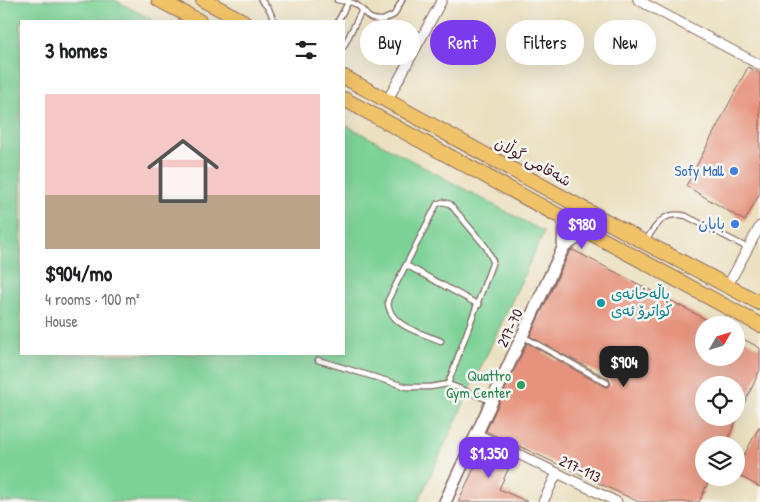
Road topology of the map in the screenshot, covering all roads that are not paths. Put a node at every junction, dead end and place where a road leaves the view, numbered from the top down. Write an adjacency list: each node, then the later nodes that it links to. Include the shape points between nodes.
1 (159, 0): 10 (main road)
2 (203, 0): 11 (main road)
3 (261, 0): 12 (lane)
4 (337, 0): 8 (lane)
5 (402, 0): 9 (lane, via 394,15 383,20 367,17)
6 (442, 0): 18 (street)
7 (638, 0): 15 (street)
8 (349, 2): 9 (lane); 13 (lane)
9 (362, 10): 14 (lane)
10 (197, 20)
11 (241, 20)
12 (274, 20)
13 (339, 20)
14 (345, 44)
15 (760, 65)
16 (345, 78): 18 (main road, شەقامی گوڵان)
17 (345, 100): 19 (main road)
18 (387, 101): 22 (main road, شەقامی گوڵان)
19 (561, 216): 21 (main road); 23 (street, 217-70)
20 (760, 226): 24 (street)
21 (593, 233): 23 (street, via 584,234); 29 (main road)
22 (644, 242): 24 (lane, via 666,216 675,213); 26 (main road, شەقامی گوڵان)
23 (564, 248): 30 (street, 217-70)
24 (748, 248): 26 (street)
25 (406, 265): 28 (lane); 28 (lane, via 437,204 450,204 486,247 493,262); 31 (lane, via 388,300 390,314 397,322)
26 (728, 286): 27 (main road, شەقامی گوڵان)
27 (760, 303)
28 (479, 305): 34 (lane)
29 (760, 325)
30 (522, 336): 33 (lane); 35 (street, 217-70)
31 (441, 341)
32 (318, 360): 34 (lane, via 407,387 430,388)
33 (607, 383)
34 (448, 384): 35 (lane)
35 (492, 402): 36 (street, 217-70)
36 (477, 434): 37 (street, 217-113); 38 (street, 217-70)
37 (556, 473): 39 (street); 40 (street, 217-113)
38 (444, 502)
39 (543, 502)
40 (617, 502)

